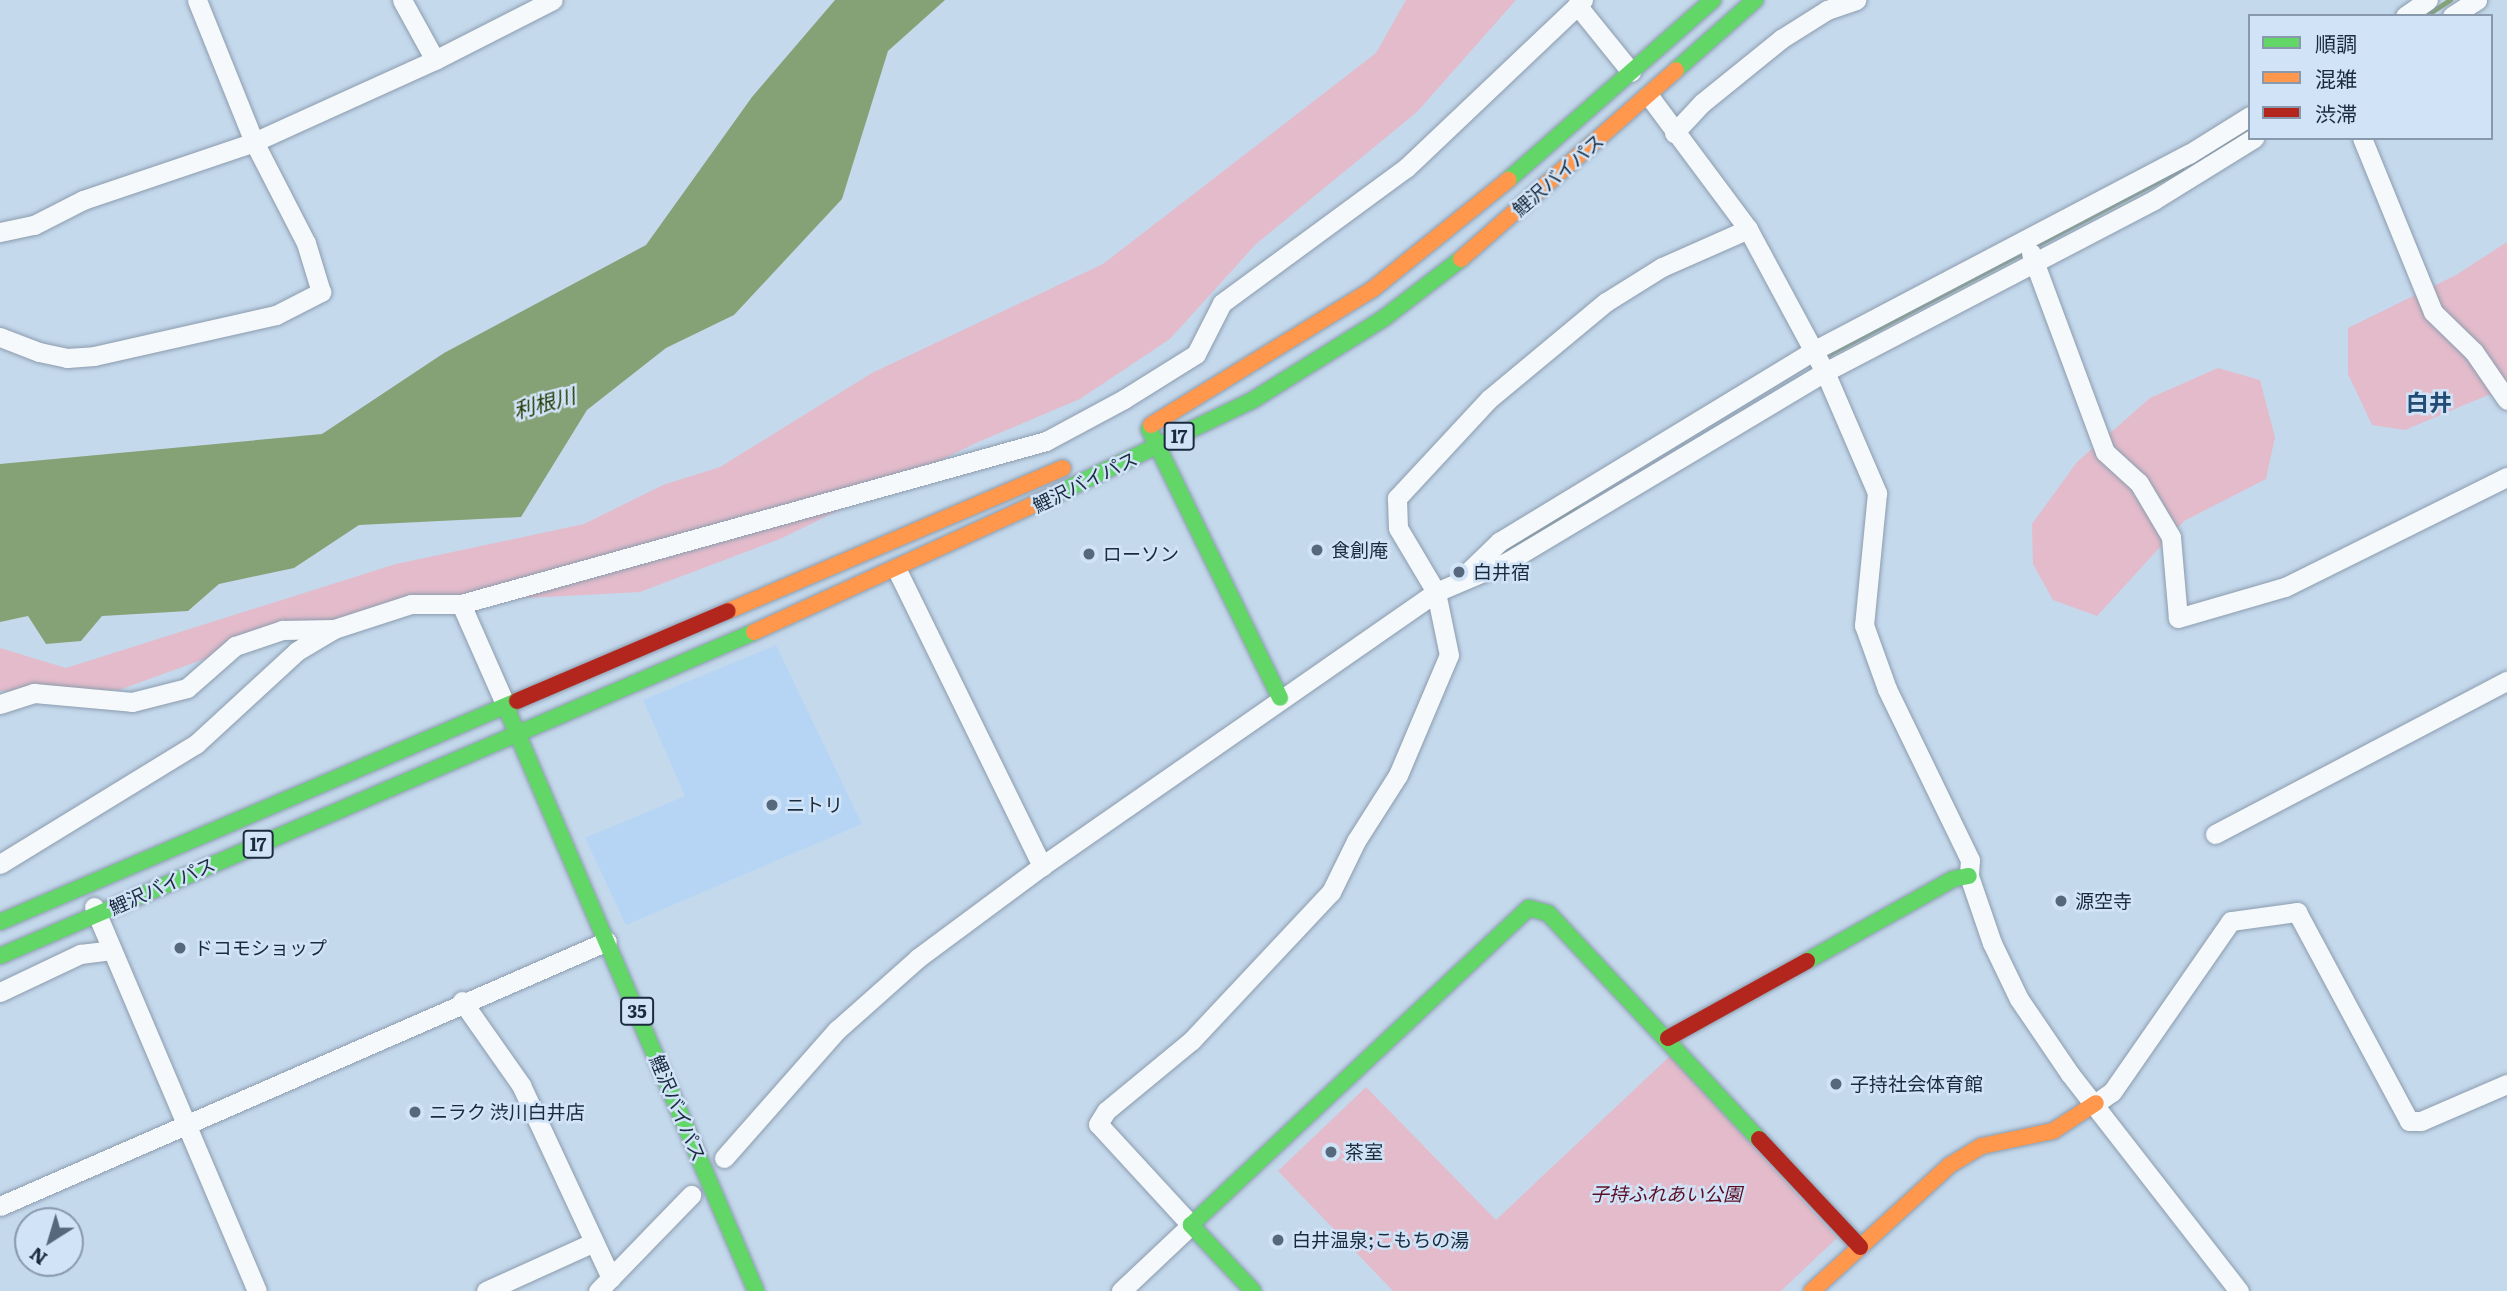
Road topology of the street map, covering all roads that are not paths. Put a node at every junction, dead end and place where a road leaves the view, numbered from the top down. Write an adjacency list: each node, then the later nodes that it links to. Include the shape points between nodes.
1 (197, 0): 19 (street)
2 (402, 0): 12 (street)
3 (553, 0): 12 (street)
4 (1713, 0): 13 (main road, 鯉沢バイパス / 17)
5 (1755, 0): 14 (main road, 鯉沢バイパス / 17)
6 (1856, 0): 16 (street, via 1827,10 1782,39 1702,103)
7 (2428, 0): 10 (street)
8 (2477, 0): 11 (street)
9 (1580, 3): 13 (street); 31 (street, via 1406,168 1222,303 1196,355 1046,441)
10 (2408, 14)
11 (2455, 14)
12 (435, 60): 19 (street)
13 (1631, 72): 26 (main road, 鯉沢バイパス / 17, via 1445,234 1373,289 1142,429)
14 (1649, 96): 16 (street); 26 (main road, 鯉沢バイパス / 17, via 1460,260 1384,318 1252,400)
15 (2248, 117): 22 (street)
16 (1674, 133): 20 (street)
17 (2251, 140): 22 (street)
18 (2363, 140): 25 (street, via 2433,312 2474,352)
19 (254, 142): 21 (street, via 83,200 34,225); 23 (street, via 306,243 321,292 276,315 94,356 48,354)
20 (1748, 229): 24 (street); 30 (street, via 1662,267 1606,302 1489,399 1412,478 1397,498 1395,514)
21 (0, 232)
22 (2030, 250): 24 (street); 24 (street); 28 (street, via 2105,452 2139,483 2171,537 2178,618 2285,587)
23 (0, 337)
24 (1818, 361): 30 (street, via 1564,529 1507,562); 41 (street, via 1877,493 1864,625 1887,689 1970,860)
25 (2507, 400)
26 (1157, 447): 29 (main road, 鯉沢バイパス / 17); 34 (main road)
27 (1081, 459): 36 (main road, 鯉沢バイパス / 17)
28 (2507, 477)
29 (897, 570): 37 (main road, 鯉沢バイパス / 17); 40 (street)
30 (1436, 592): 34 (street); 57 (street, via 1449,654 1398,775 1356,841 1331,892 1191,1041 1107,1111 1098,1124)
31 (461, 604): 32 (street, via 411,604); 36 (street)
32 (334, 629): 35 (street, via 282,631 235,646 187,688 132,702 34,693); 39 (street, via 297,651 196,744)
33 (2507, 681): 38 (street)
34 (1280, 698): 40 (street)
35 (0, 704)
36 (506, 706): 37 (main road, 鯉沢バイパス / 35); 42 (main road, 鯉沢バイパス / 17)
37 (516, 732): 43 (main road, 鯉沢バイパス / 17); 45 (main road, 鯉沢バイパス / 35)
38 (2215, 834)
39 (0, 864)
40 (1042, 866): 54 (street, via 918,958 837,1030)
41 (1969, 877): 50 (main road, via 1953,879); 52 (street, via 2018,999)
42 (86, 887): 43 (street); 44 (main road, 鯉沢バイパス / 17)
43 (97, 915): 46 (street); 47 (main road, 鯉沢バイパス / 17)
44 (0, 922)
45 (607, 940): 49 (street); 63 (main road, 鯉沢バイパス / 35)
46 (112, 950): 48 (street, via 80,954); 53 (street)
47 (0, 956)
48 (0, 992)
49 (463, 1001): 53 (street); 58 (street, via 522,1085)
50 (1668, 1038): 57 (main road, via 1548,913 1530,908); 59 (main road)
51 (2507, 1084): 52 (street, via 2421,1121 2409,1121 2297,912 2231,921 2112,1092)
52 (2096, 1103): 59 (main road, via 2053,1131 1982,1146 1950,1165); 67 (street)
53 (188, 1124): 56 (street); 61 (street)
54 (724, 1158)
55 (691, 1195): 60 (street)
56 (0, 1206)
57 (1191, 1225): 64 (street); 65 (main road)
58 (592, 1242): 60 (street); 62 (street)
59 (1860, 1247): 66 (main road)
60 (604, 1284)
61 (257, 1291)
62 (486, 1291)
63 (756, 1291)
64 (1121, 1291)
65 (1253, 1291)
66 (1812, 1291)
67 (2239, 1291)

